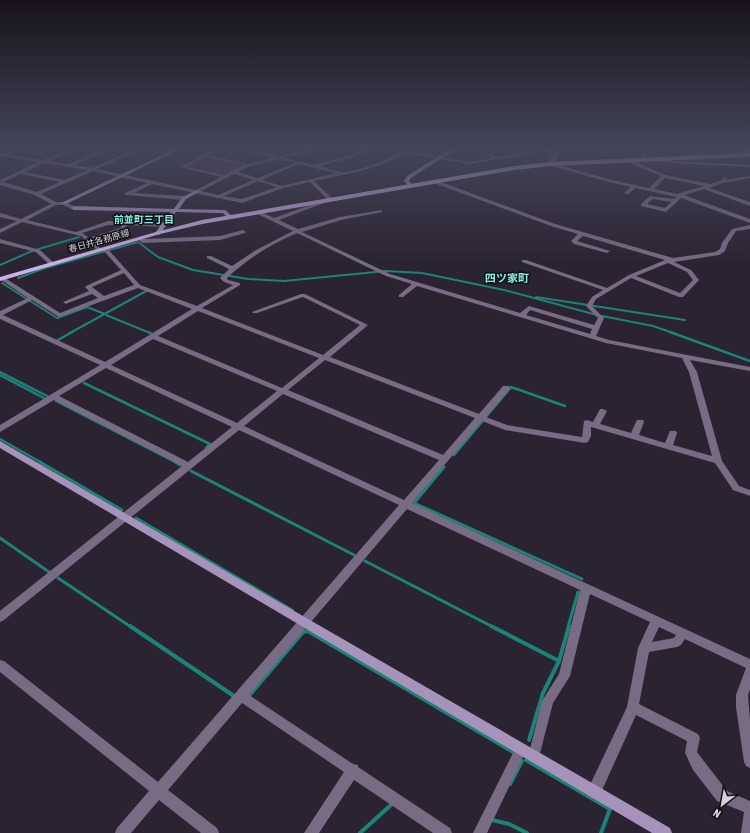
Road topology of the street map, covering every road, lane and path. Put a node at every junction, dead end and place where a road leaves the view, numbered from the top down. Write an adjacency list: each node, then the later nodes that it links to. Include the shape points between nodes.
1 (12, 186): 21 (street)
2 (57, 186): 21 (street)
3 (101, 186): 27 (street)
4 (144, 186): 24 (street, via 127,194)
5 (171, 186): 19 (street)
6 (206, 186): 19 (street)
7 (242, 186): 22 (street)
8 (278, 186): 16 (street)
9 (287, 186): 16 (street)
10 (316, 186): 25 (street)
11 (411, 186): 25 (main road, 春日井各務原線)
12 (446, 186): 46 (street)
13 (634, 186): 18 (street); 20 (street)
14 (653, 186): 18 (street)
15 (712, 186): 17 (street)
16 (282, 187): 22 (street, via 242,201)
17 (705, 188): 23 (street); 29 (street)
18 (650, 189): 23 (street)
19 (197, 191): 22 (street); 24 (street)
20 (627, 193)
21 (37, 194): 28 (street)
22 (219, 196)
23 (679, 196): 26 (street); 37 (street)
24 (184, 198): 30 (street)
25 (330, 200): 32 (main road, 春日井各務原線); 36 (street)
26 (674, 202): 26 (street, via 666,210 643,205 652,196)
27 (64, 203): 28 (street); 30 (street, via 74,208)
28 (54, 204): 35 (street)
29 (750, 204)
30 (175, 211): 34 (street, via 218,211); 39 (street)
31 (380, 211): 42 (street)
32 (258, 212): 34 (main road, 春日井各務原線); 36 (street)
33 (0, 215): 35 (street)
34 (229, 216): 45 (main road, 春日井各務原線)
35 (22, 220): 41 (street); 44 (street)
36 (274, 220): 42 (street)
37 (750, 221)
38 (126, 224): 39 (street); 44 (street, via 108,223); 48 (street, via 122,229)
39 (164, 225): 45 (street)
40 (750, 227): 53 (street, via 734,230 723,250 717,254)
41 (0, 231)
42 (298, 231): 56 (street, via 282,238); 60 (street, via 388,275)
43 (243, 232): 47 (street, via 220,238)
44 (76, 233): 48 (street)
45 (158, 233): 47 (main road, 春日井各務原線)
46 (582, 234): 50 (street); 50 (street, via 574,242 608,252)
47 (140, 239): 51 (main road, 春日井各務原線)
48 (88, 240): 51 (street)
49 (0, 241): 55 (street, via 38,251)
50 (619, 245): 53 (street)
51 (102, 250): 55 (main road, 春日井各務原線); 57 (street)
52 (209, 257): 56 (street)
53 (670, 260): 58 (street); 58 (street, via 689,270 696,280 681,296)
54 (524, 261): 62 (street)
55 (52, 264): 59 (main road, 春日井各務原線)
56 (233, 269): 68 (street, via 222,278 238,284)
57 (124, 271): 61 (street); 63 (street, via 88,286)
58 (631, 276): 62 (street)
59 (1, 279): 65 (street)
60 (416, 284): 64 (street); 71 (street)
61 (138, 286): 66 (street); 68 (street)
62 (608, 290): 72 (street, via 589,306 601,318)
63 (93, 291): 66 (street); 67 (street)
64 (401, 296)
65 (32, 298): 66 (street, via 59,315); 70 (street)
66 (102, 298)
67 (66, 302)
68 (197, 308): 73 (street); 76 (street)
69 (255, 312): 76 (street, via 303,295 365,325)
70 (0, 315): 77 (street)
71 (521, 316): 72 (street, via 529,308); 74 (street)
72 (597, 328): 74 (street)
73 (152, 336): 77 (street); 80 (street)
74 (592, 337): 75 (street)
75 (684, 356): 78 (street); 93 (street, via 693,372)
76 (326, 357): 80 (street); 83 (street)
77 (105, 365): 81 (street); 86 (street)
78 (749, 371)
79 (506, 388): 83 (street)
80 (283, 391): 86 (street); 92 (street)
81 (53, 396): 87 (street); 94 (street)
82 (603, 410): 85 (street)
83 (480, 417): 85 (street, via 505,427 585,440 587,423); 92 (street)
84 (640, 422): 89 (street)
85 (595, 426): 89 (street)
86 (239, 427): 94 (street); 96 (street)
87 (0, 429)
88 (673, 433): 91 (street)
89 (634, 437): 91 (street)
90 (0, 444): 97 (street)
91 (668, 447): 93 (street)
92 (444, 459): 96 (street)
93 (718, 461): 95 (street, via 736,488)
94 (189, 466): 97 (street)
95 (750, 493)
96 (406, 504): 98 (street); 101 (street)
97 (125, 517): 99 (street); 101 (street)
98 (586, 588): 100 (street); 110 (street, via 564,676 548,701)
99 (0, 617)
100 (656, 620): 102 (street); 103 (street)
101 (304, 623): 107 (street); 109 (street)
102 (683, 633): 103 (street, via 677,642); 104 (street)
103 (644, 648): 108 (street)
104 (750, 664)
105 (0, 665): 113 (street)
106 (750, 671): 111 (street, via 742,695 742,707)
107 (241, 696): 112 (street); 113 (street)
108 (633, 706): 114 (street); 115 (street, via 694,738 691,753 722,796)
109 (520, 749): 110 (street); 122 (street)
110 (534, 757): 114 (street)
111 (750, 762)
112 (353, 770): 120 (street); 121 (street)
113 (158, 791): 118 (street); 119 (street)
114 (594, 792): 123 (street)
115 (750, 808)
116 (750, 814): 117 (street)
117 (750, 819): 124 (street)
118 (122, 833)
119 (212, 833)
120 (311, 833)
121 (445, 833)
122 (480, 833)
123 (665, 833)
124 (748, 833)

